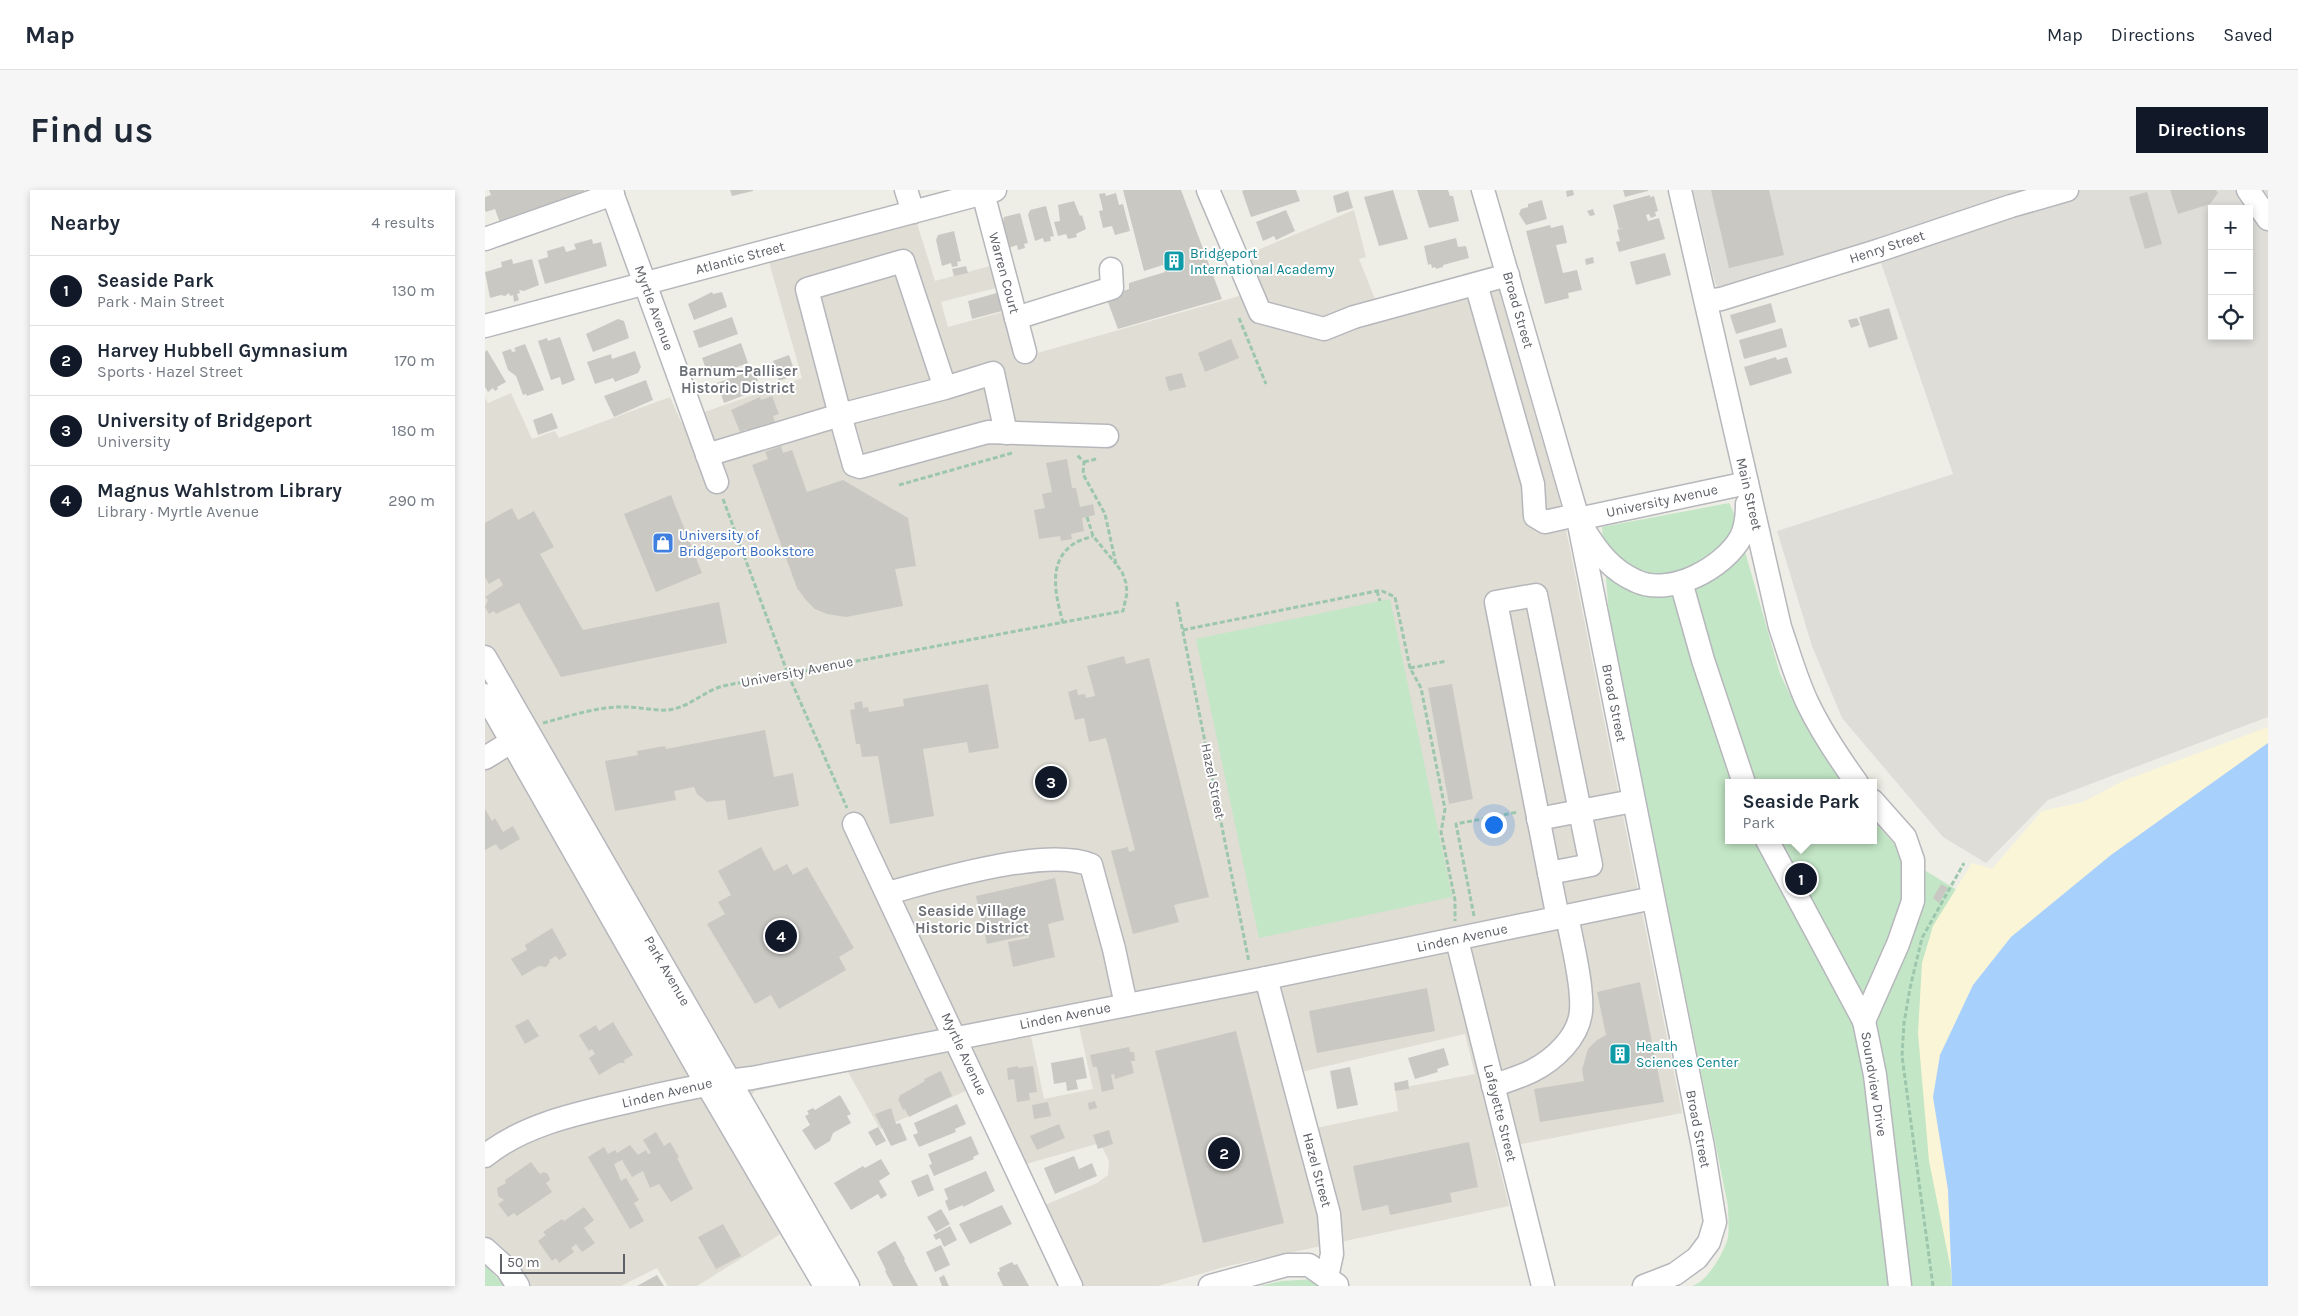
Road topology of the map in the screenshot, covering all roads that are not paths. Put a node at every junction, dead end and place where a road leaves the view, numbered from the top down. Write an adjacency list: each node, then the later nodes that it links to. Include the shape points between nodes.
1 (906, 190): 10 (street)
2 (1208, 190): 15 (street, via 1260,312 1324,329 1354,317)
3 (1483, 190): 14 (street, Broad Street)
4 (1680, 190): 17 (street, Main Street)
5 (2067, 190): 9 (street, Henry Street)
6 (2248, 190): 11 (street)
7 (612, 192): 12 (street); 16 (street, Myrtle Avenue)
8 (989, 192): 10 (street, Atlantic Street); 18 (street, Warren Court)
9 (2009, 198): 17 (street, Henry Street, via 1849,259)
10 (913, 212): 16 (street, Atlantic Street)
11 (2268, 219)
12 (485, 239)
13 (1111, 269): 18 (street, via 1112,288)
14 (1508, 275): 15 (street); 28 (street, Broad Street)
15 (1481, 282): 28 (street, University Avenue, via 1533,484 1535,516 1545,522)
16 (645, 283): 19 (street, Atlantic Street); 25 (street, Myrtle Avenue)
17 (1706, 301): 27 (street, Main Street)
18 (1016, 318): 20 (street, Warren Court)
19 (485, 326)
20 (1025, 352)
21 (945, 388): 22 (street); 22 (street, via 903,261 807,289); 23 (street, via 993,373)
22 (840, 415): 23 (street, via 854,466 860,467 988,432); 25 (street)
23 (1006, 433): 24 (street)
24 (1107, 436)
25 (707, 456): 26 (street, Myrtle Avenue)
26 (717, 482)
27 (1747, 483): 28 (street, University Avenue); 29 (street, via 1746,522 1741,537 1722,560); 35 (street, Main Street, via 1780,627 1799,682 1809,706)
28 (1577, 517): 29 (street, via 1608,564 1621,573 1653,585); 36 (street, Broad Street)
29 (1681, 582): 34 (street)
30 (485, 657): 32 (street, Park Avenue)
31 (485, 695): 32 (street, Park Avenue)
32 (520, 737): 33 (street); 51 (street, Park Avenue); 52 (street, Park Avenue)
33 (485, 758)
34 (1743, 779)
35 (1854, 779)
36 (1633, 801): 38 (street); 44 (street, Broad Street)
37 (1877, 806): 49 (street, Soundview Drive, via 1905,837 1913,860 1913,901)
38 (1580, 811): 39 (street); 39 (street, via 1535,595 1496,602); 42 (street, via 1591,865)
39 (1537, 814): 42 (street)
40 (854, 824): 43 (street, Myrtle Avenue)
41 (1769, 844): 49 (street)
42 (1549, 873): 45 (street)
43 (887, 894): 48 (street, via 969,871 1054,860 1091,865); 50 (street, Myrtle Avenue)
44 (1653, 898): 45 (street, Linden Avenue); 63 (street, Broad Street, via 1715,1222 1709,1242 1697,1258 1675,1274)
45 (1563, 917): 46 (street, Linden Avenue); 53 (street, via 1580,992 1578,1025 1569,1041 1552,1058)
46 (1460, 939): 47 (street, Linden Avenue); 53 (street, Lafayette Street)
47 (1266, 978): 48 (street, Linden Avenue); 56 (street, Hazel Street, via 1329,1214)
48 (1126, 1005): 50 (street, Linden Avenue)
49 (1864, 1021): 64 (street, Soundview Drive, via 1875,1075)
50 (956, 1037): 51 (street, Linden Avenue); 60 (street, Myrtle Avenue)
51 (731, 1080): 52 (street, Linden Avenue); 59 (street, Park Avenue)
52 (706, 1083): 54 (street, Linden Avenue, via 561,1119); 58 (street, Park Avenue)
53 (1493, 1086): 62 (street, Lafayette Street)
54 (488, 1146)
55 (485, 1249): 57 (street, via 507,1269)
56 (1332, 1281): 61 (street, via 1309,1265 1287,1265)
57 (518, 1286)
58 (825, 1286)
59 (848, 1286)
60 (1071, 1286)
61 (1210, 1286)
62 (1543, 1286)
63 (1644, 1286)
64 (1900, 1286)

